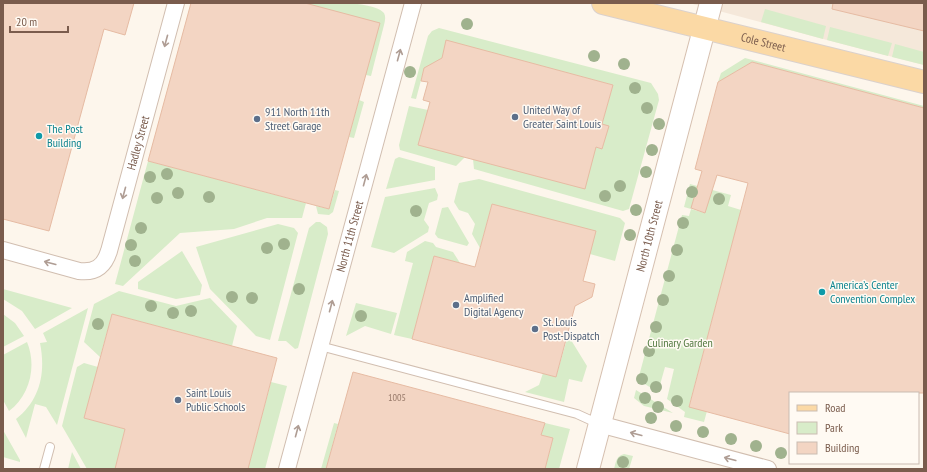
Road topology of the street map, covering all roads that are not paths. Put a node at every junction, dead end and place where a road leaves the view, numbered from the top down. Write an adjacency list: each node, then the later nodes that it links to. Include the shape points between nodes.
1 (176, 3): 7 (street, Hadley Street, one-way to 7, via 103,265 88,272)
2 (413, 3): 8 (street, North 11th Street, one-way to 2)
3 (603, 3): 5 (main road, Cole Street)
4 (711, 3): 5 (street, North 10th Street)
5 (704, 28): 6 (main road, Cole Street); 9 (street, North 10th Street)
6 (924, 82)
7 (3, 250)
8 (320, 346): 9 (lane, via 577,414); 12 (street, North 11th Street, one-way to 8)
9 (600, 424): 13 (street, North 10th Street); 14 (street, one-way to 9)
10 (50, 447): 11 (lane)
11 (44, 469)
12 (287, 469)
13 (588, 469)
14 (768, 469)

